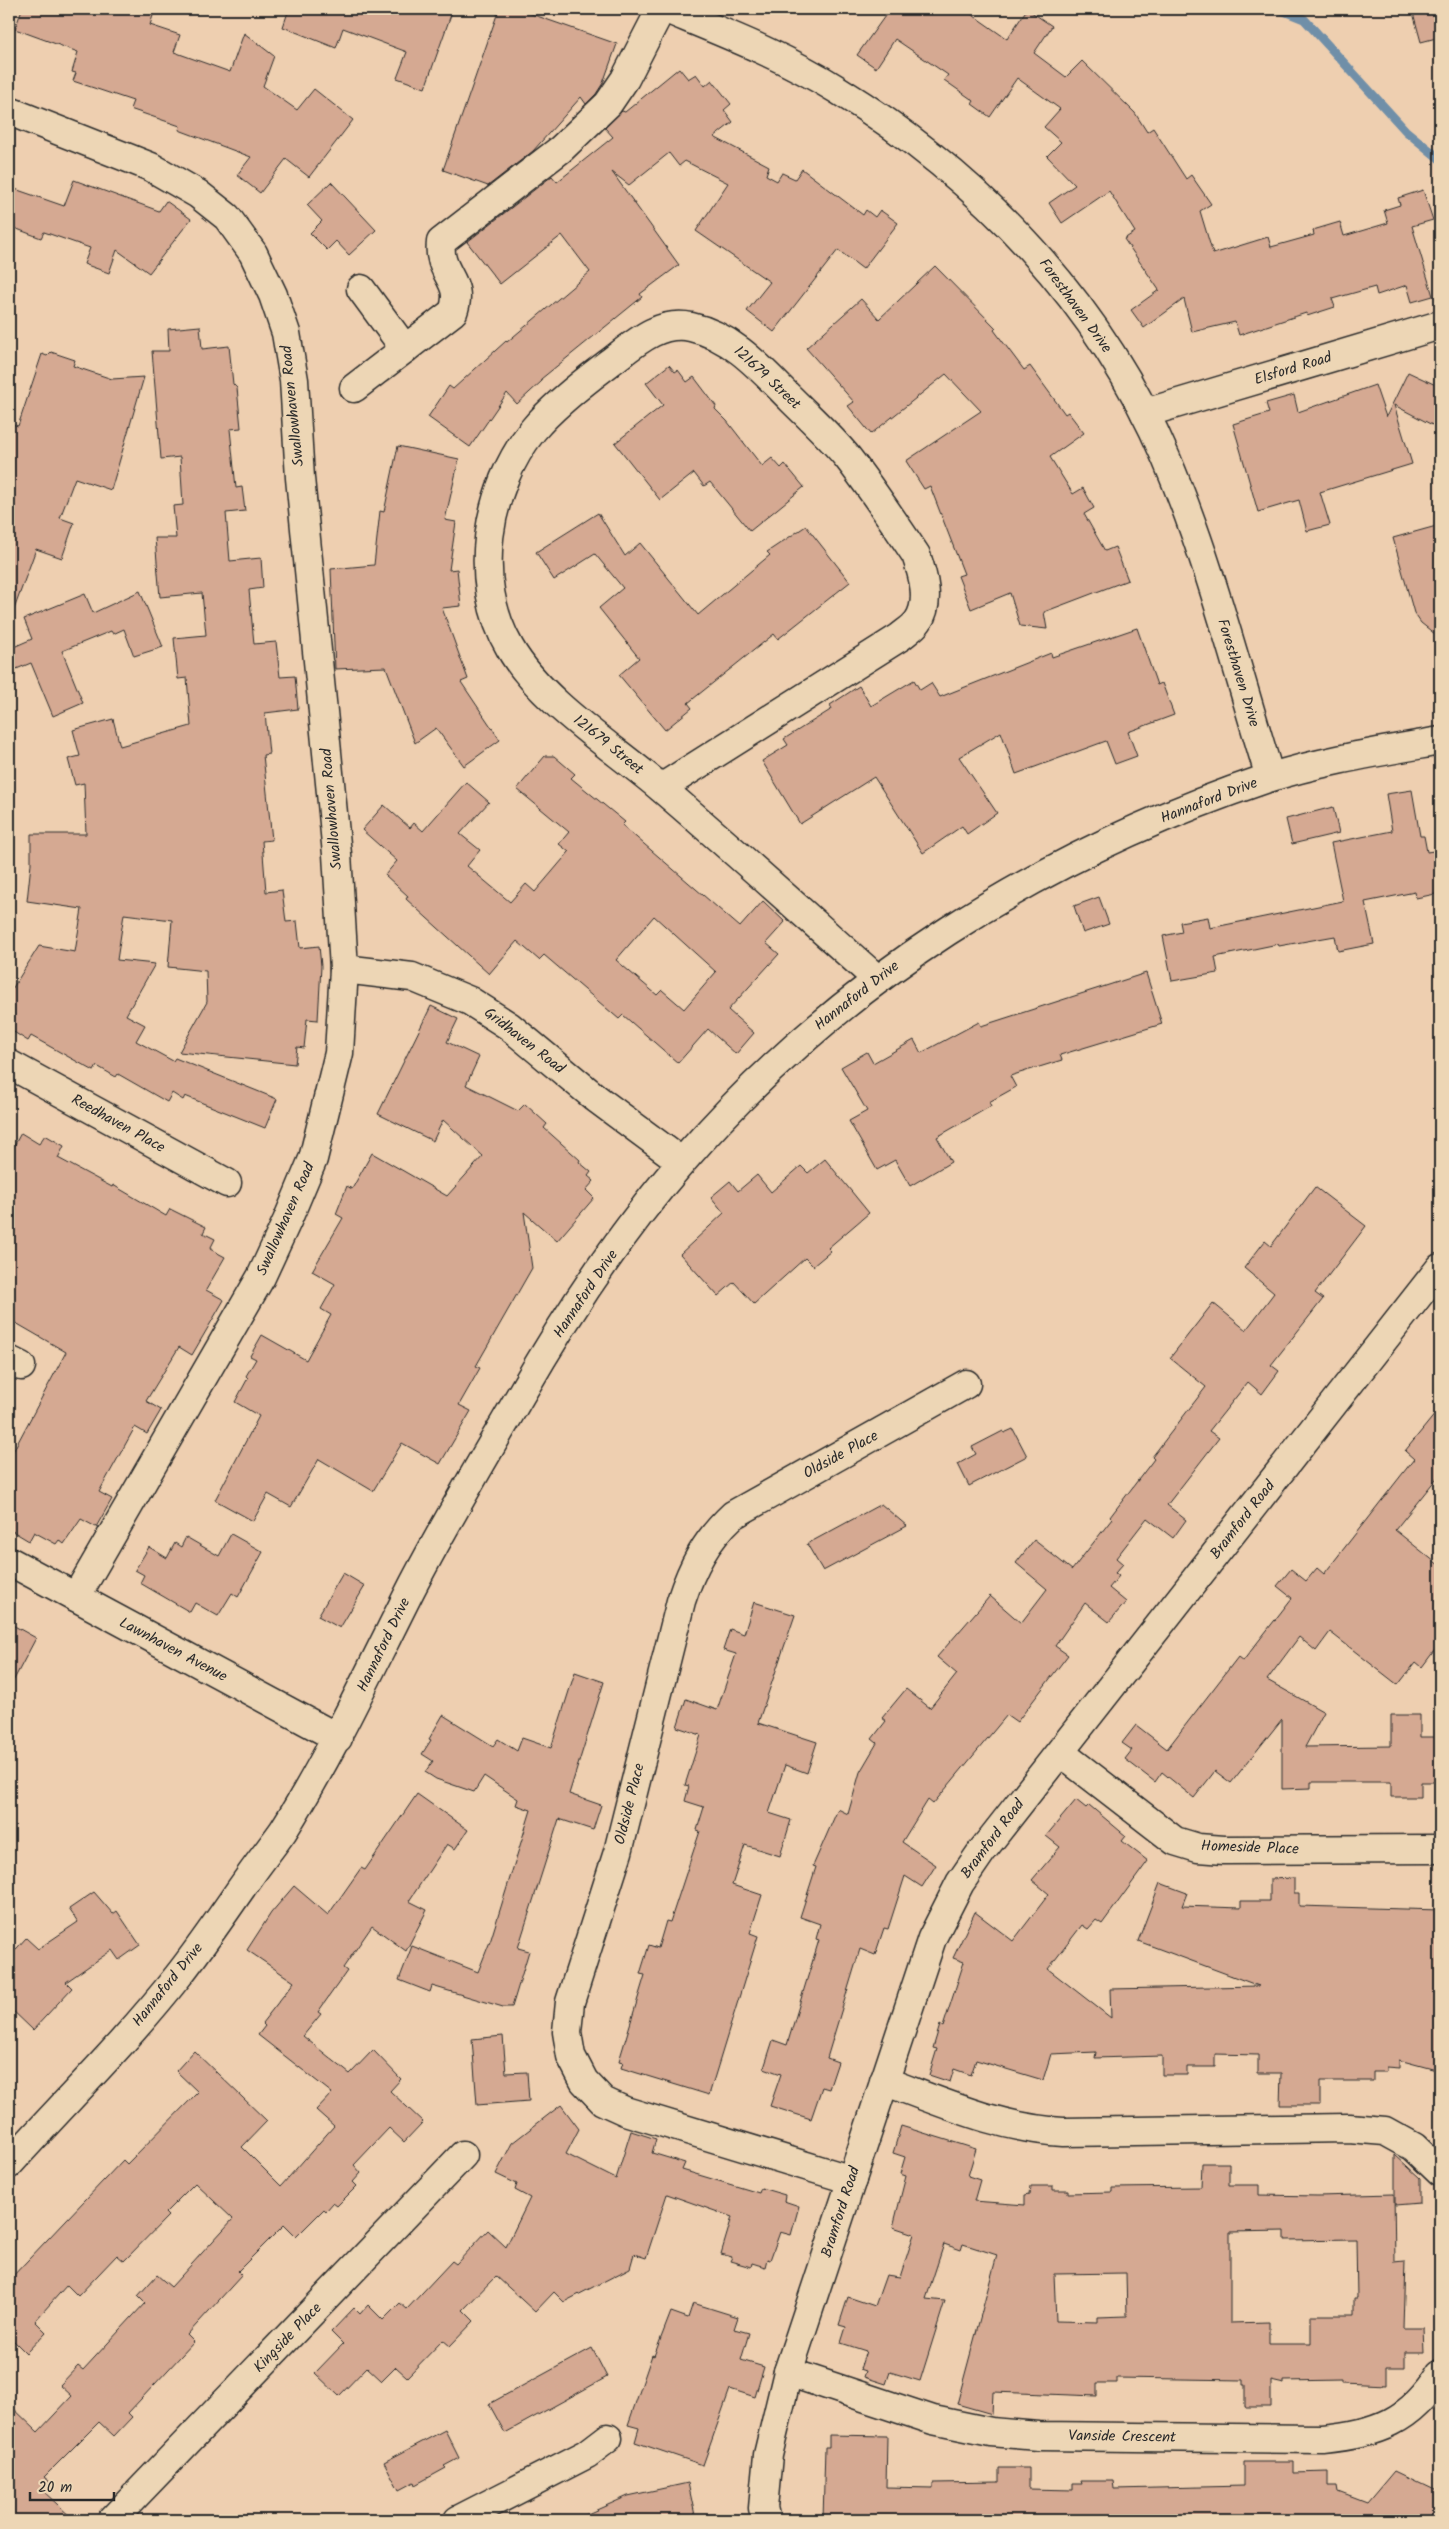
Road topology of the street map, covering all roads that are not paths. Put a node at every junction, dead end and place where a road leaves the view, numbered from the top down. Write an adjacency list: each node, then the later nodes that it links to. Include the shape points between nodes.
1 (661, 9): 6 (street, via 626,79 608,104 561,149 441,242 439,256 454,282 458,300 453,312)
2 (666, 9): 8 (street, Foresthaven Drive, via 732,36 837,89 896,128 950,170 1031,248 1079,307)
3 (9, 112): 12 (street, Swallowhaven Road, via 151,167 198,194 227,218 252,254 273,295 286,333 294,380)
4 (362, 289): 6 (street)
5 (1440, 324): 8 (street, Elsford Road)
6 (405, 349): 7 (street)
7 (354, 388)
8 (1145, 414): 10 (street, Foresthaven Drive, via 1189,517)
9 (1440, 741): 10 (street, Hannaford Drive)
10 (1270, 777): 13 (street, Hannaford Drive, via 1184,809 1034,878 966,917)
11 (661, 788): 11 (street, 121679 Street, via 551,698 526,673 497,622 490,592 488,538 498,498 514,458 534,428 634,344 656,329 676,325 722,337 757,364 846,456 916,555 922,572 924,608 917,622 900,637); 13 (street, 121679 Street)
12 (344, 969): 15 (street, Gridhaven Road, via 412,977 470,1001 509,1026 596,1099); 20 (street, Swallowhaven Road, via 339,1053 313,1159 287,1221 261,1277)
13 (877, 979): 15 (street, Hannaford Drive, via 778,1062)
14 (9, 1064): 16 (street, Reedhaven Place)
15 (682, 1162): 21 (street, Hannaford Drive, via 587,1288 524,1390 414,1584)
16 (227, 1183)
17 (1440, 1268): 22 (street, Bramford Road)
18 (966, 1384): 28 (street, Oldside Place, via 733,1515 700,1552 681,1601 618,1852 570,2002 566,2032 571,2056 584,2081 603,2101 625,2111)
19 (9, 1561): 20 (street, Lawnhaven Avenue)
20 (76, 1597): 21 (street, Lawnhaven Avenue)
21 (338, 1738): 26 (street, Hannaford Drive, via 281,1833 178,1977)
22 (1061, 1753): 23 (street, Homeside Place, via 1175,1841 1198,1848); 24 (street, Bramford Road, via 960,1883 932,1938)
23 (1440, 1849)
24 (884, 2081): 27 (street, via 982,2118 1030,2130 1349,2128 1385,2132 1414,2147); 28 (street, Bramford Road)
25 (463, 2155): 33 (street, Kingside Place)
26 (9, 2164)
27 (1440, 2172)
28 (852, 2180): 29 (street, Bramford Road)
29 (788, 2372): 30 (street, Vanside Crescent, via 933,2420 991,2432 1038,2436 1323,2439 1358,2436 1386,2426 1409,2412 1430,2391); 34 (street, Bramford Road, via 768,2456 763,2508)
30 (1440, 2374)
31 (598, 2446): 32 (street)
32 (466, 2518)
33 (112, 2520)
34 (766, 2520)

